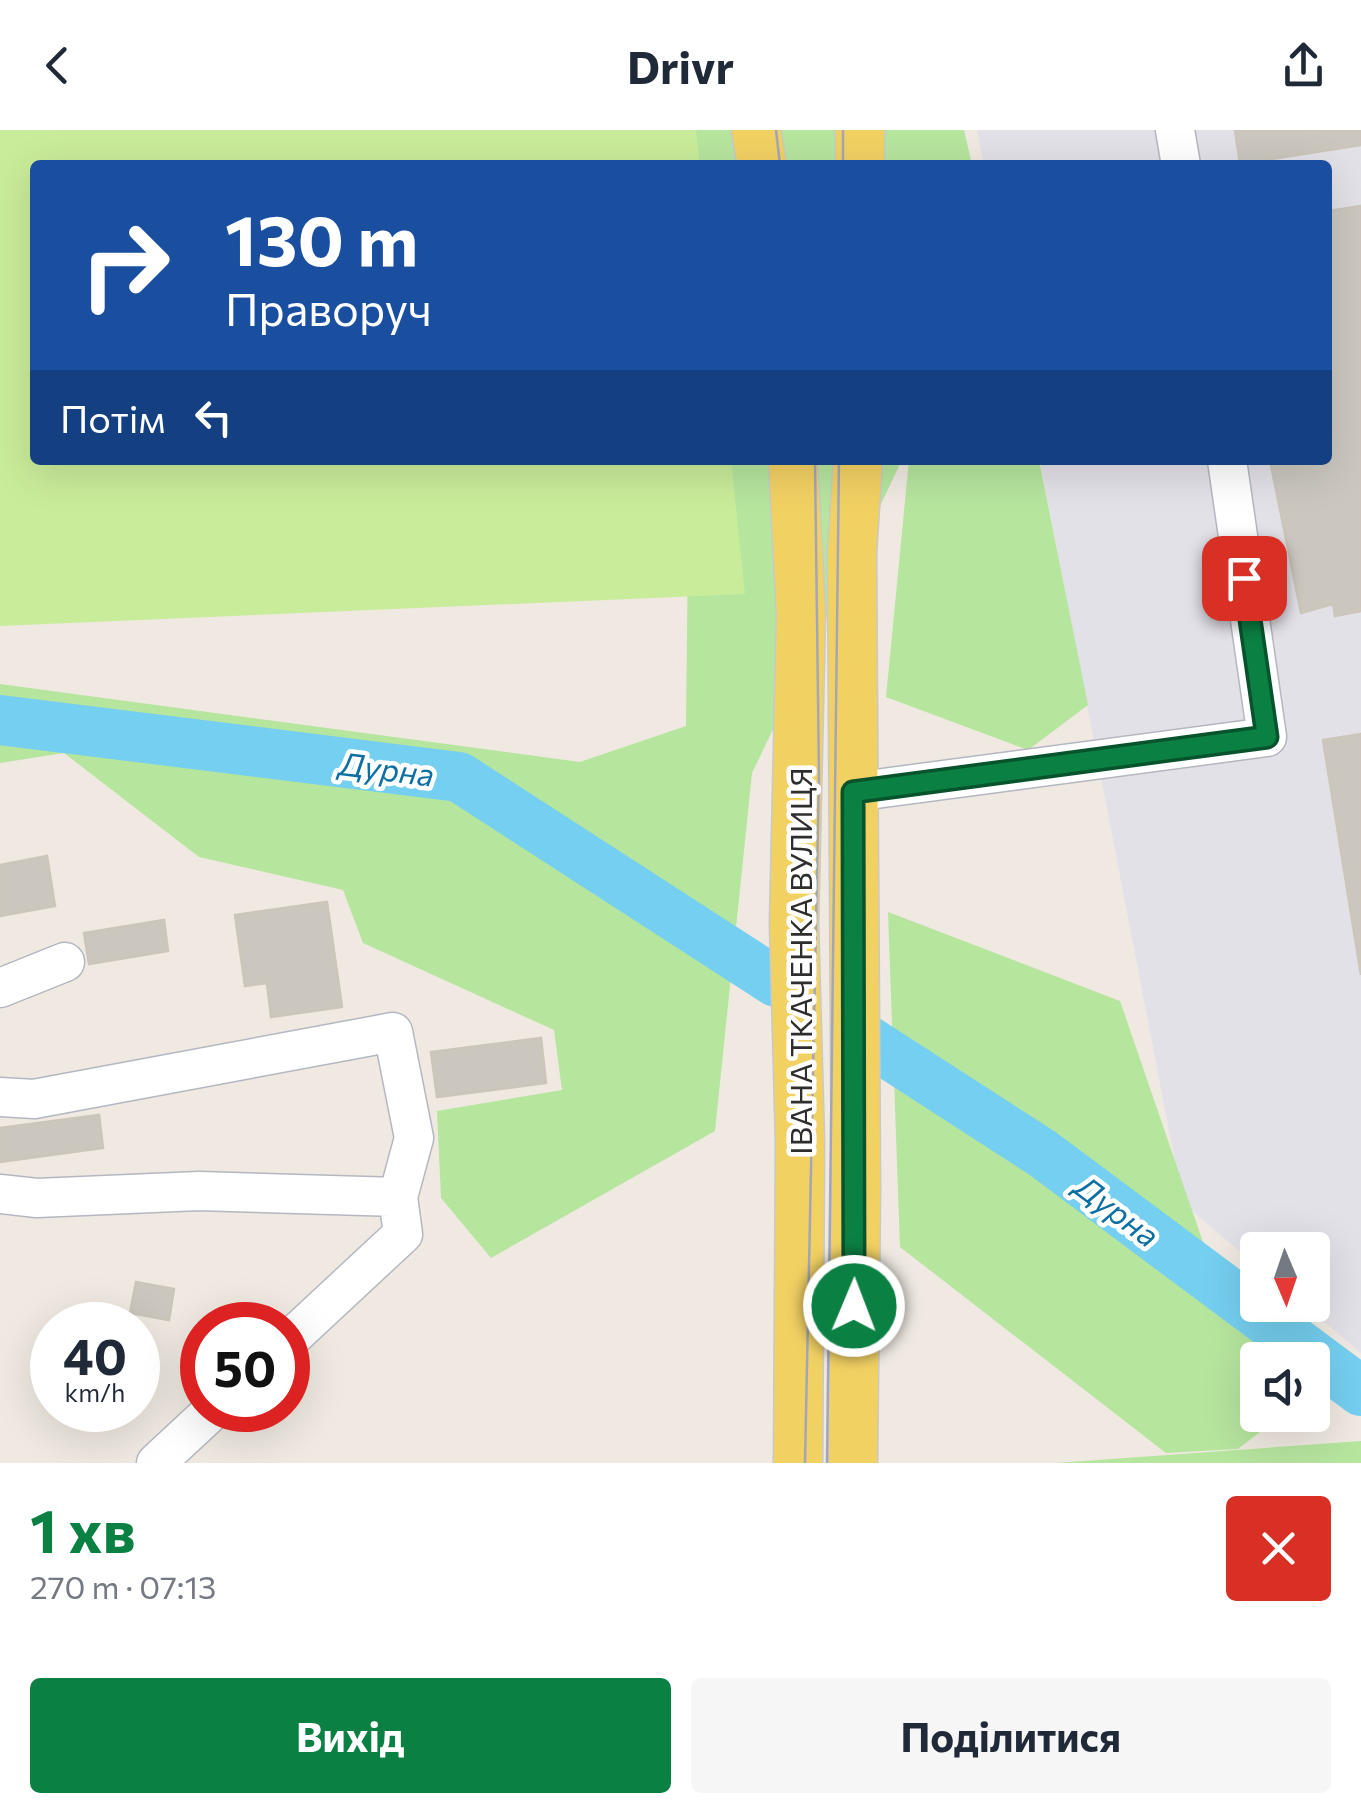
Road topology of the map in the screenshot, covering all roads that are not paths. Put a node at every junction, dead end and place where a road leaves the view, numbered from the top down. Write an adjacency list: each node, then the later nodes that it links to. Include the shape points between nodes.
1 (756, 130): 4 (main road)
2 (860, 130): 5 (main road)
3 (1176, 130): 6 (street)
4 (761, 160)
5 (860, 160)
6 (1181, 160)
7 (793, 465): 19 (main road, ІВАНА ТКАЧЕНКА ВУЛИЦЯ, via 801,615 794,924)
8 (858, 465): 10 (main road, ІВАНА ТКАЧЕНКА ВУЛИЦЯ)
9 (1228, 465): 10 (street, via 1267,737)
10 (853, 792): 20 (main road, ІВАНА ТКАЧЕНКА ВУЛИЦЯ)
11 (66, 962): 12 (street)
12 (0, 988)
13 (0, 1097): 15 (street, via 34,1099 393,1032 414,1138)
14 (0, 1194): 15 (street, via 200,1191)
15 (401, 1216): 16 (street)
16 (310, 1317)
17 (189, 1432): 18 (street)
18 (156, 1463)
19 (798, 1463)
20 (853, 1463)

